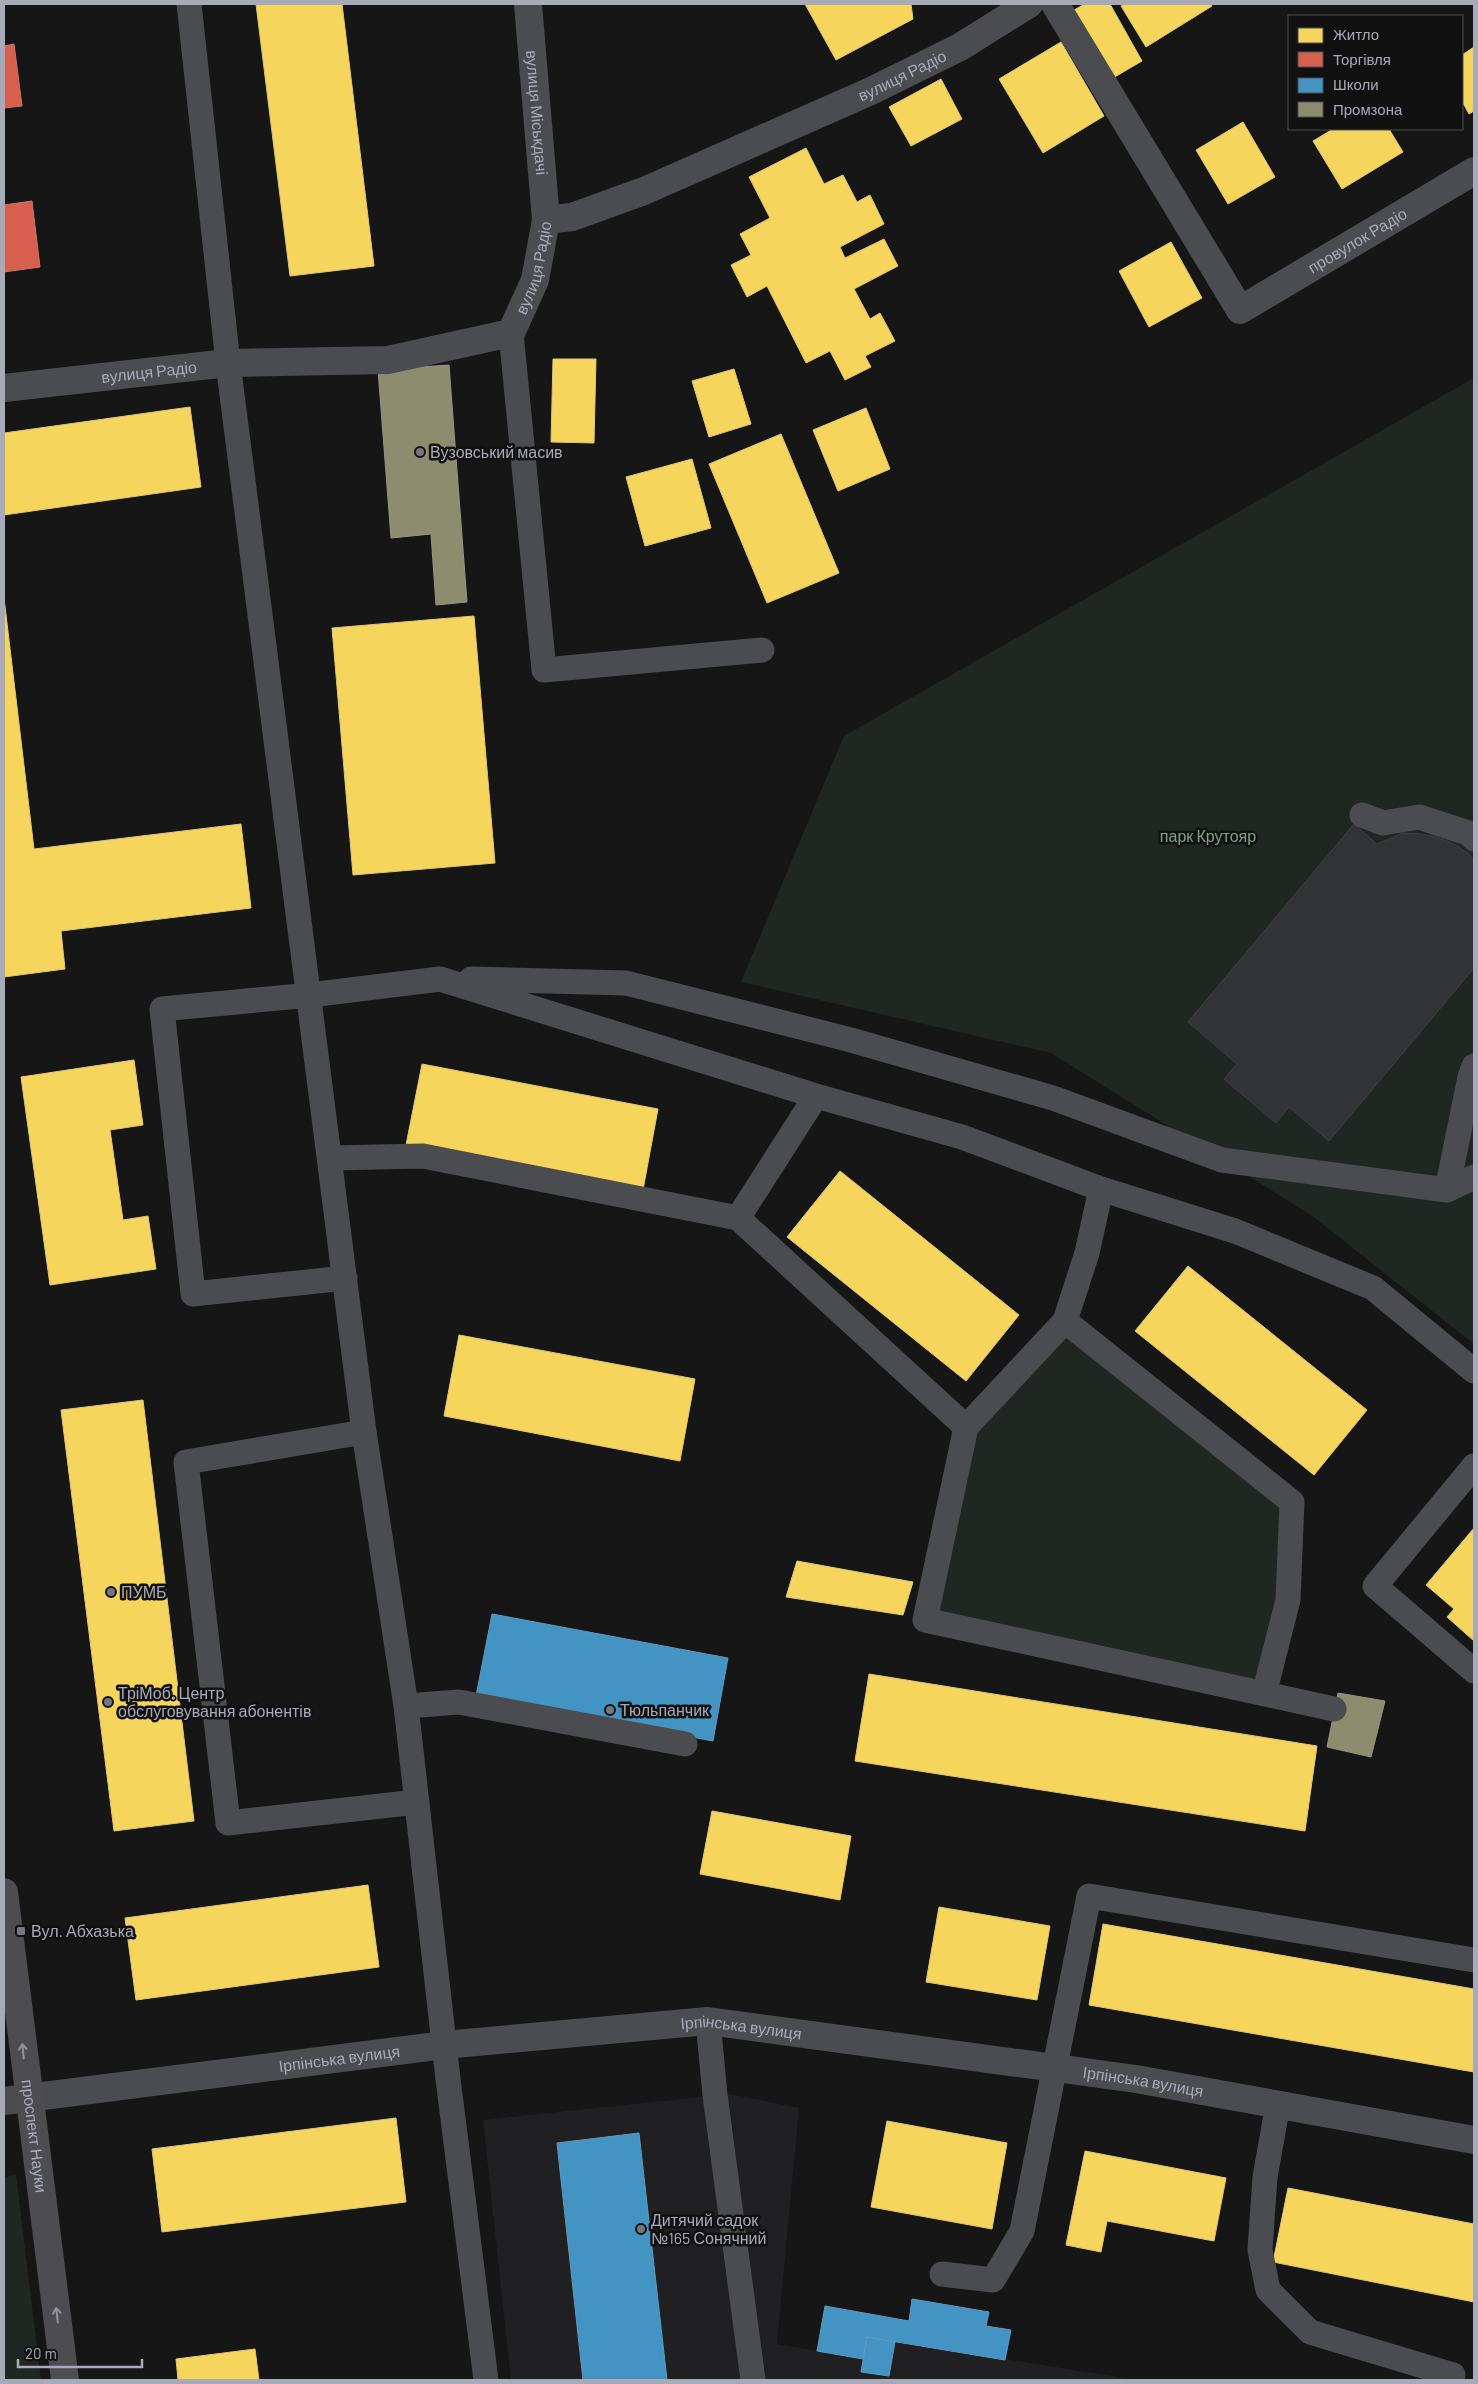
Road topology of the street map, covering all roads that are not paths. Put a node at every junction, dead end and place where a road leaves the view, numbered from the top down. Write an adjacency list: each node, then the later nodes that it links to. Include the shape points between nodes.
1 (189, 4): 8 (lane)
2 (528, 4): 6 (street, вулиця Міськдачі)
3 (1030, 4): 6 (street, вулиця Радіо, via 960,47 871,91 644,191 572,216)
4 (1055, 4): 5 (street, провулок Радіо, via 1240,310)
5 (1474, 171)
6 (546, 220): 7 (street, вулиця Радіо, via 535,280)
7 (511, 333): 8 (street, вулиця Радіо, via 388,360); 10 (lane, via 544,670)
8 (228, 363): 9 (street, вулиця Радіо); 14 (lane)
9 (4, 388)
10 (762, 650)
11 (1362, 814): 12 (lane, via 1383,823 1418,817 1468,833)
12 (1474, 839)
13 (440, 979): 14 (lane); 16 (lane); 20 (lane, via 626,983 851,1040 1053,1098 1222,1160)
14 (310, 995): 17 (lane); 22 (lane, via 162,1009 193,1294)
15 (1474, 1066): 20 (lane)
16 (816, 1096): 19 (lane, via 962,1137); 21 (lane)
17 (330, 1158): 21 (lane, via 423,1156); 22 (lane)
18 (1474, 1177): 20 (lane)
19 (1100, 1189): 23 (lane, via 1087,1253); 24 (lane, via 1235,1231 1373,1288)
20 (1447, 1190)
21 (738, 1218): 25 (lane)
22 (345, 1278): 26 (lane)
23 (1065, 1322): 25 (lane); 29 (lane, via 1292,1502 1288,1600)
24 (1474, 1371)
25 (966, 1426): 29 (lane, via 926,1620)
26 (364, 1432): 30 (lane); 33 (lane, via 186,1462 228,1823)
27 (1474, 1466): 28 (lane, via 1375,1586)
28 (1474, 1671)
29 (1264, 1694): 31 (lane)
30 (406, 1706): 32 (lane, via 459,1702); 33 (lane)
31 (1334, 1709)
32 (685, 1744)
33 (417, 1802): 37 (lane)
34 (4, 1892): 39 (main road, проспект Науки, one-way to 34)
35 (1474, 1960): 38 (lane, via 1088,1896)
36 (708, 2021): 37 (street, Ірпінська вулиця); 38 (street, Ірпінська вулиця); 46 (lane)
37 (444, 2045): 39 (street, Ірпінська вулиця); 45 (lane)
38 (1053, 2066): 40 (street, Ірпінська вулиця); 42 (lane, via 1022,2231 994,2280)
39 (16, 2100): 44 (main road, проспект Науки, one-way to 39)
40 (1278, 2104): 41 (street, Ірпінська вулиця); 43 (lane, via 1265,2177 1260,2250 1268,2290 1310,2332)
41 (1474, 2140)
42 (942, 2274)
43 (1453, 2376)
44 (65, 2380)
45 (486, 2380)
46 (753, 2380)

